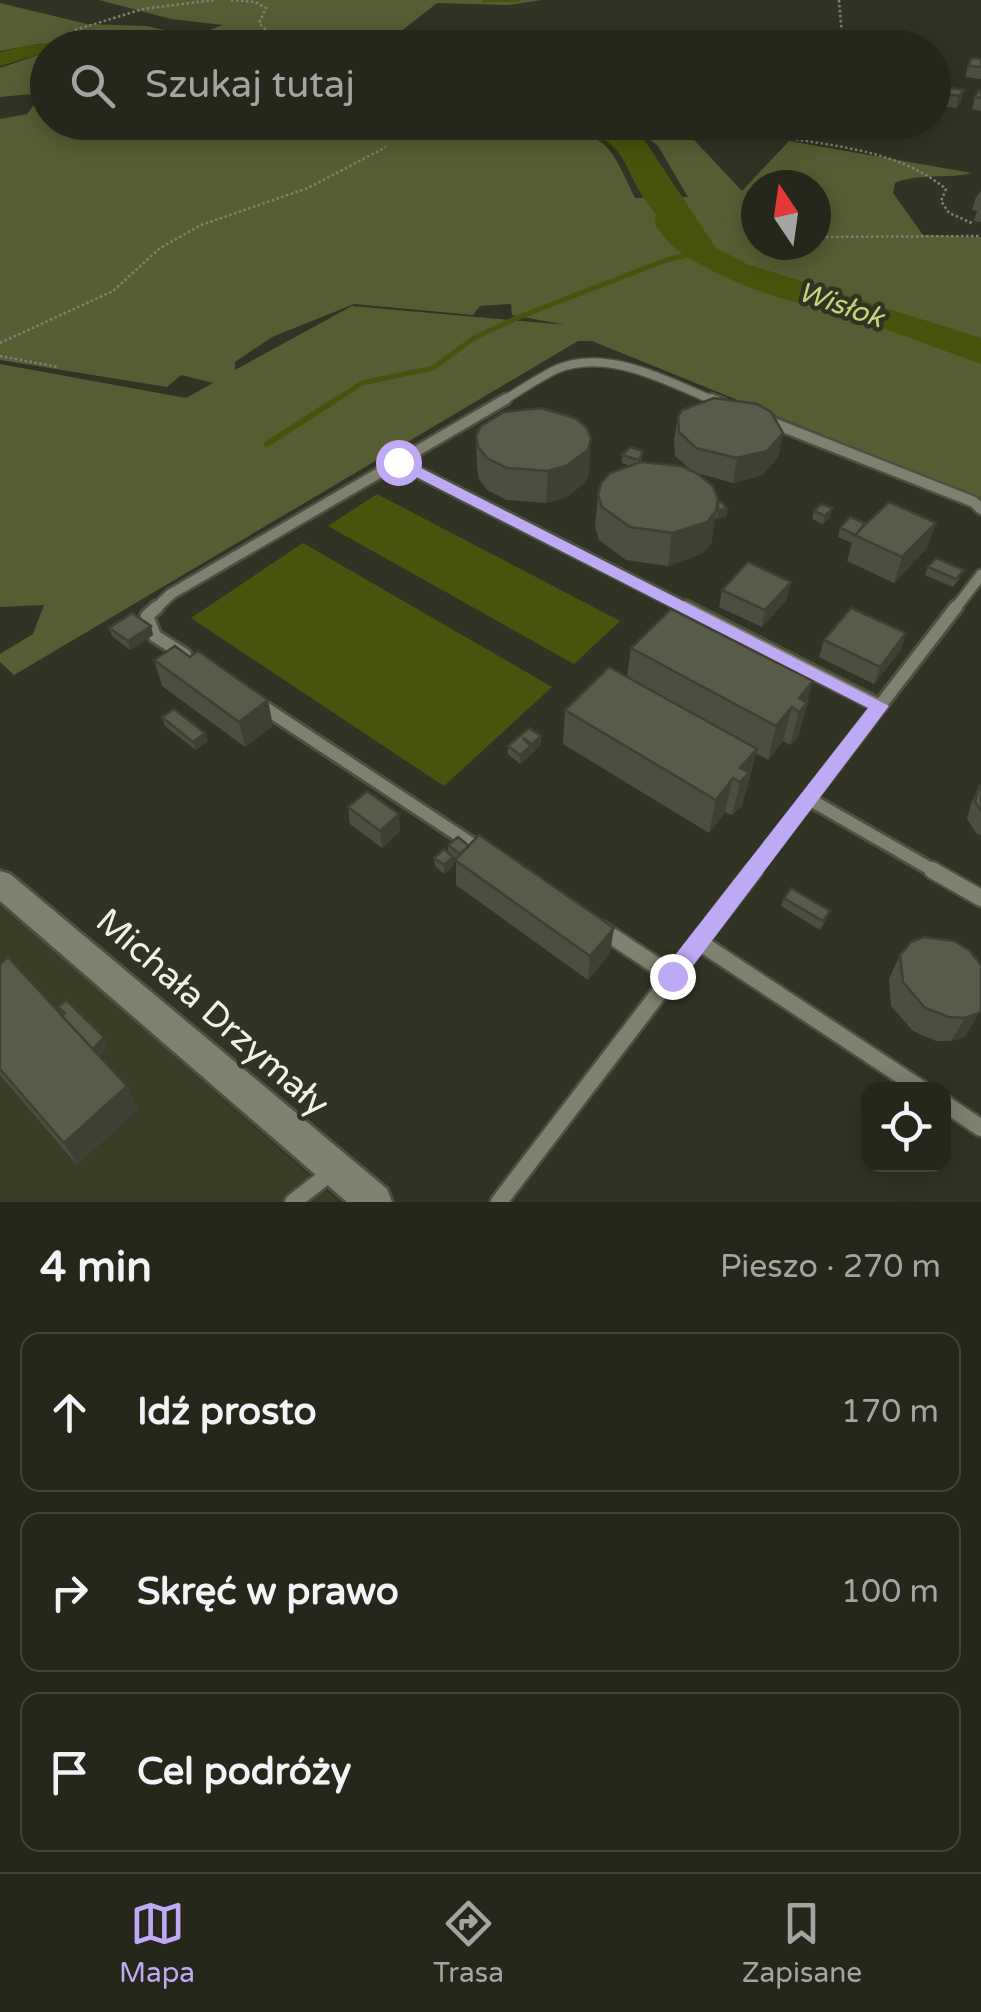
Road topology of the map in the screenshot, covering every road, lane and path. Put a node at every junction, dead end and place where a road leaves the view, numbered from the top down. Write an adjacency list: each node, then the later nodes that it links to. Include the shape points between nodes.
1 (214, 0): 4 (path, via 155,6)
2 (231, 0): 5 (path, via 266,8 259,22)
3 (839, 0): 6 (path)
4 (74, 30)
5 (266, 30)
6 (842, 30)
7 (792, 140): 9 (path, via 915,170 946,189 941,202 949,212)
8 (386, 147): 12 (path, via 308,188 201,224 160,248 113,291)
9 (974, 224)
10 (831, 236): 11 (path)
11 (981, 236)
12 (0, 343)
13 (0, 356): 14 (path)
14 (58, 367)
15 (743, 412): 17 (lane, via 619,363 587,362 559,368)
16 (761, 418): 18 (lane)
17 (398, 462): 20 (lane, via 171,594 147,616 155,636); 22 (lane)
18 (981, 509)
19 (981, 574): 22 (lane)
20 (205, 669)
21 (239, 691): 24 (lane)
22 (880, 706): 23 (lane)
23 (808, 799): 26 (lane); 28 (lane)
24 (489, 855)
25 (0, 884): 33 (street, Michała Drzymały)
26 (981, 898)
27 (589, 921): 29 (lane)
28 (699, 942): 29 (lane); 30 (lane)
29 (672, 976): 36 (lane)
30 (911, 1082)
31 (951, 1108): 32 (lane)
32 (981, 1128)
33 (334, 1170): 34 (lane); 35 (street, Michała Drzymały)
34 (293, 1202)
35 (374, 1202)
36 (499, 1202)

